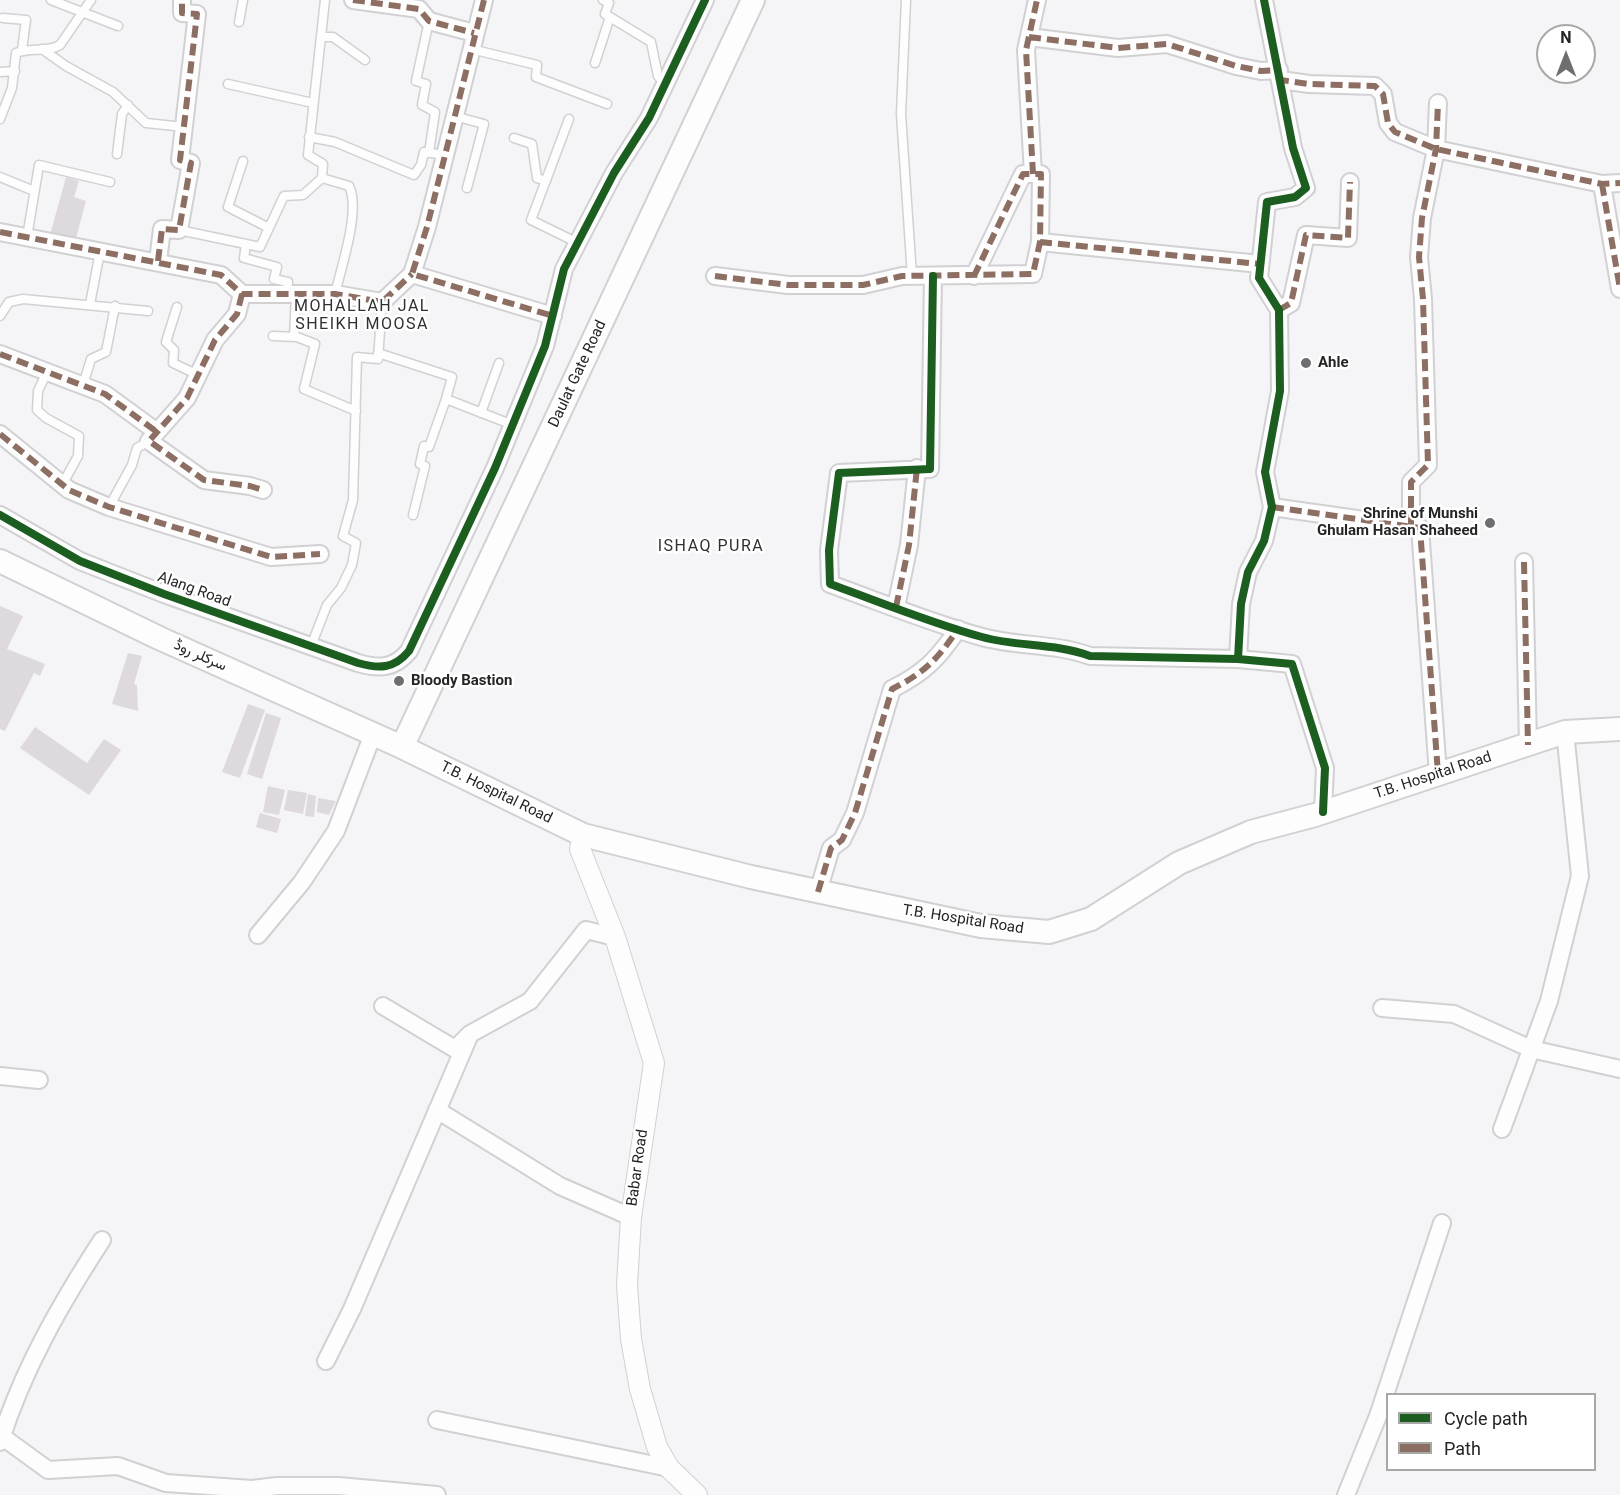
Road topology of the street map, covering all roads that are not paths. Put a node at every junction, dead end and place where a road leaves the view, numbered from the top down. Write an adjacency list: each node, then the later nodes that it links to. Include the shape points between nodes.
1 (51, 0): 15 (lane)
2 (91, 0): 15 (lane)
3 (182, 0): 40 (street, via 182,13 197,14)
4 (243, 0): 19 (lane)
5 (325, 0): 21 (lane)
6 (353, 0): 14 (street)
7 (484, 0): 23 (street)
8 (603, 0): 16 (lane, via 609,3 605,14)
9 (705, 0): 32 (street)
10 (753, 0): 117 (main road, Daulat Gate Road)
11 (906, 0): 69 (lane, via 901,114)
12 (1037, 0): 22 (street)
13 (1264, 0): 30 (street)
14 (391, 3): 18 (street, via 419,9)
15 (80, 14): 20 (lane); 24 (lane, via 60,45)
16 (610, 17): 27 (lane); 32 (lane, via 651,42 658,76)
17 (3, 18): 25 (lane, via 26,20)
18 (429, 21): 23 (street); 45 (lane, via 416,81 426,84 422,105 435,112)
19 (239, 22)
20 (118, 26)
21 (321, 37): 26 (lane, via 333,37); 33 (lane)
22 (1029, 37): 30 (street, via 1118,48 1167,44); 47 (street, via 1026,50)
23 (472, 41): 35 (lane, via 537,65 536,77); 37 (street)
24 (42, 49): 25 (lane); 36 (lane)
25 (22, 50): 28 (lane, via 16,53)
26 (365, 60)
27 (595, 63)
28 (15, 70): 29 (lane); 38 (lane)
29 (0, 72)
30 (1280, 75): 43 (street, via 1319,85 1375,86 1383,94 1388,123 1395,132); 66 (street, via 1293,147 1306,188 1295,197 1267,202)
31 (228, 84): 33 (lane)
32 (665, 84): 62 (street)
33 (313, 103): 41 (lane)
34 (1438, 103): 43 (street)
35 (606, 104)
36 (128, 105): 40 (lane, via 147,123); 44 (lane, via 122,114)
37 (454, 116): 45 (street); 55 (lane, via 484,124)
38 (0, 119)
39 (569, 119): 50 (lane)
40 (184, 127): 58 (street, via 180,160 191,163)
41 (309, 137): 45 (lane, via 335,142 414,175 424,152); 49 (lane, via 308,155 323,164)
42 (514, 138): 50 (lane, via 532,144 537,178)
43 (1436, 149): 54 (street); 105 (street, via 1422,218 1419,257 1428,465 1411,482)
44 (117, 154)
45 (437, 154): 67 (street, via 427,227)
46 (243, 161): 57 (lane, via 228,207)
47 (1033, 174): 61 (street, via 1041,174); 71 (street, via 1023,174)
48 (0, 177): 56 (lane)
49 (322, 178): 57 (lane, via 303,195 284,196); 75 (lane, via 349,186 353,195)
50 (546, 181): 62 (lane, via 531,220)
51 (110, 182): 56 (lane, via 39,165)
52 (1350, 182): 80 (street, via 1348,238 1306,235 1291,303)
53 (1620, 183): 54 (street)
54 (1602, 184): 72 (street)
55 (467, 188)
56 (34, 191): 60 (lane)
57 (269, 228): 63 (lane, via 260,247)
58 (179, 230): 63 (lane); 65 (street, via 162,229)
59 (0, 232): 60 (street)
60 (27, 237): 64 (street)
61 (1040, 242): 66 (street); 71 (street, via 1033,274)
62 (578, 243): 83 (street, via 564,269)
63 (246, 244): 74 (lane, via 244,258 276,267 274,279 288,282)
64 (100, 252): 65 (street); 77 (lane)
65 (158, 261): 73 (street, via 220,275)
66 (1260, 264): 80 (street, via 1259,278)
67 (412, 274): 76 (street); 83 (street)
68 (715, 276): 69 (street, via 789,285 863,285)
69 (912, 276): 70 (street)
70 (933, 276): 71 (street); 98 (street, via 930,469)
71 (974, 276)
72 (1620, 290)
73 (242, 294): 74 (street); 90 (street, via 237,314 215,340)
74 (291, 294): 75 (street); 85 (lane)
75 (335, 294): 76 (street)
76 (382, 302): 86 (lane)
77 (90, 304): 78 (lane); 82 (lane, via 23,299 9,302)
78 (115, 306): 81 (lane); 91 (lane, via 106,352 91,359)
79 (177, 307): 90 (lane, via 165,342 174,350 173,363)
80 (1279, 310): 102 (street, via 1280,391 1265,472)
81 (148, 311)
82 (0, 316)
83 (553, 316): 95 (street)
84 (273, 336): 85 (lane)
85 (294, 337): 93 (lane, via 315,344 304,389)
86 (378, 353): 92 (lane, via 452,376); 93 (lane, via 378,359 357,357)
87 (0, 354): 89 (street)
88 (499, 363): 94 (lane)
89 (47, 372): 91 (street); 99 (lane, via 38,391 36,410 79,436 78,456)
90 (198, 375): 97 (street, via 187,398)
91 (83, 385): 97 (street, via 105,394)
92 (446, 399): 94 (lane); 104 (lane, via 429,447 424,446 420,464 425,466)
93 (356, 411): 111 (lane, via 352,500 344,536 356,543 352,565 327,605)
94 (481, 413): 95 (lane)
95 (513, 425): 111 (street, Alang Road, via 409,651 401,660 388,667 366,665)
96 (0, 434): 99 (street)
97 (153, 436): 100 (street, via 204,480); 101 (lane, via 137,448)
98 (917, 468): 109 (street, via 909,545); 109 (street, via 839,473 829,556 830,584)
99 (62, 485): 101 (street)
100 (263, 490)
101 (109, 507): 106 (street, via 271,556)
102 (1272, 507): 105 (street); 112 (street, via 1264,541 1248,572 1241,604)
103 (0, 515): 111 (street, Alang Road, via 80,561)
104 (413, 515)
105 (1412, 526): 118 (street, via 1420,528)
106 (320, 554)
107 (0, 561): 115 (main road, سرکلر روڈ)
108 (1524, 562): 116 (street)
109 (896, 607): 110 (street)
110 (958, 629): 112 (street, via 993,639 1068,648 1090,656); 121 (street, via 940,657 917,676 892,689 855,813 842,840 831,848)
111 (311, 646)
112 (1238, 659): 119 (street, via 1292,664 1325,768)
113 (1620, 729): 114 (main road, T.B. Hospital Road)
114 (1565, 732): 116 (main road, T.B. Hospital Road); 127 (street, via 1581,876 1549,1001)
115 (373, 734): 117 (main road, سرکلر روڈ); 122 (street, via 336,831 302,882)
116 (1528, 745): 118 (main road, T.B. Hospital Road)
117 (402, 747): 120 (main road, T.B. Hospital Road)
118 (1438, 774): 119 (main road, T.B. Hospital Road)
119 (1323, 812): 121 (main road, T.B. Hospital Road, via 1251,832 1179,863 1091,920 1049,932 981,926)
120 (583, 835): 121 (main road, T.B. Hospital Road); 123 (street, Babar Road, via 580,849)
121 (818, 892)
122 (258, 935)
123 (615, 937): 126 (street, via 586,930 530,1001); 133 (street, Babar Road, via 654,1063)
124 (383, 1006): 126 (street, via 455,1049)
125 (1382, 1008): 127 (street, via 1454,1014)
126 (470, 1034): 131 (street)
127 (1531, 1049): 128 (street); 132 (street)
128 (1620, 1070)
129 (0, 1076): 130 (street)
130 (39, 1080)
131 (437, 1110): 133 (street, via 560,1186); 136 (street)
132 (1502, 1129)
133 (631, 1217): 139 (street, Babar Road, via 627,1285 631,1339 654,1438)
134 (1442, 1223): 142 (street, via 1378,1416)
135 (102, 1239): 138 (street, via 35,1352)
136 (326, 1361)
137 (437, 1420): 139 (street)
138 (1, 1438): 140 (street, via 48,1470 118,1466 166,1483 252,1489 339,1486)
139 (669, 1468): 141 (street, Babar Road)
140 (437, 1495)
141 (697, 1495)
142 (1346, 1495)

